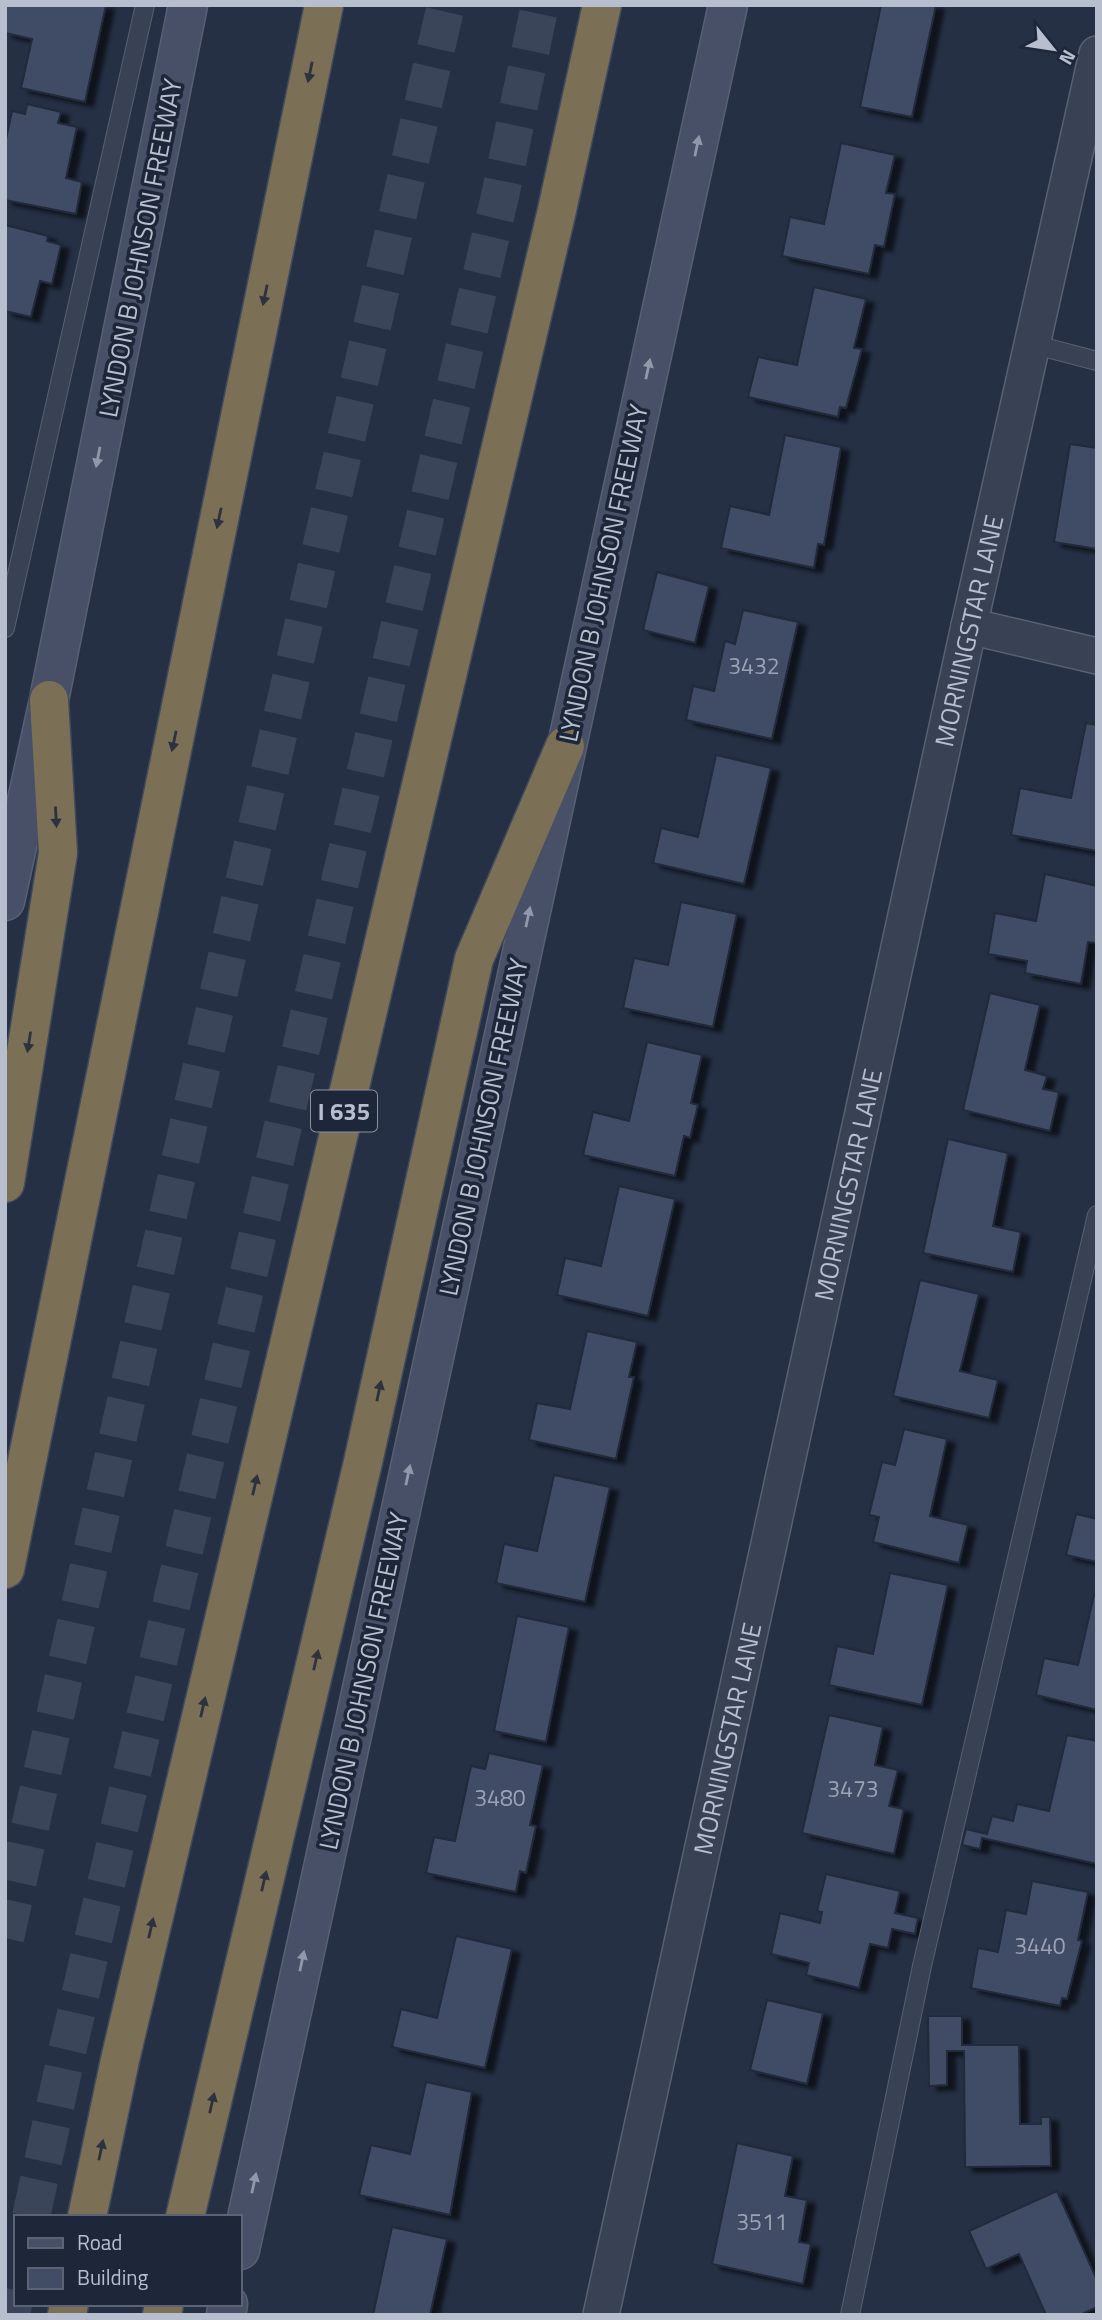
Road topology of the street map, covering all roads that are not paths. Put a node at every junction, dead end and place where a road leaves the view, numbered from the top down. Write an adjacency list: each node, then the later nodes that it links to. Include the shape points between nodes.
1 (145, 5): 10 (lane)
2 (188, 5): 12 (main road, LYNDON B JOHNSON FREEWAY, one-way to 12)
3 (324, 5): 17 (highway, one-way to 17)
4 (602, 5): 18 (highway, I 635, one-way to 4)
5 (728, 5): 13 (main road, LYNDON B JOHNSON FREEWAY, one-way to 5)
6 (1097, 54): 7 (street, MORNINGSTAR LANE)
7 (1032, 344): 8 (lane); 9 (street, MORNINGSTAR LANE)
8 (1097, 362)
9 (969, 626): 11 (street); 21 (street, MORNINGSTAR LANE)
10 (5, 628)
11 (1097, 656)
12 (49, 700): 14 (main road, LYNDON B JOHNSON FREEWAY); 15 (highway, one-way to 15, via 58,853)
13 (565, 746): 19 (highway, one-way to 13, via 363,1462 474,960); 20 (main road, LYNDON B JOHNSON FREEWAY, one-way to 13)
14 (5, 901)
15 (5, 1183)
16 (1097, 1215): 22 (lane, via 922,1966)
17 (5, 1569)
18 (87, 2215)
19 (185, 2215)
20 (242, 2241)
21 (601, 2315)
22 (850, 2315)

